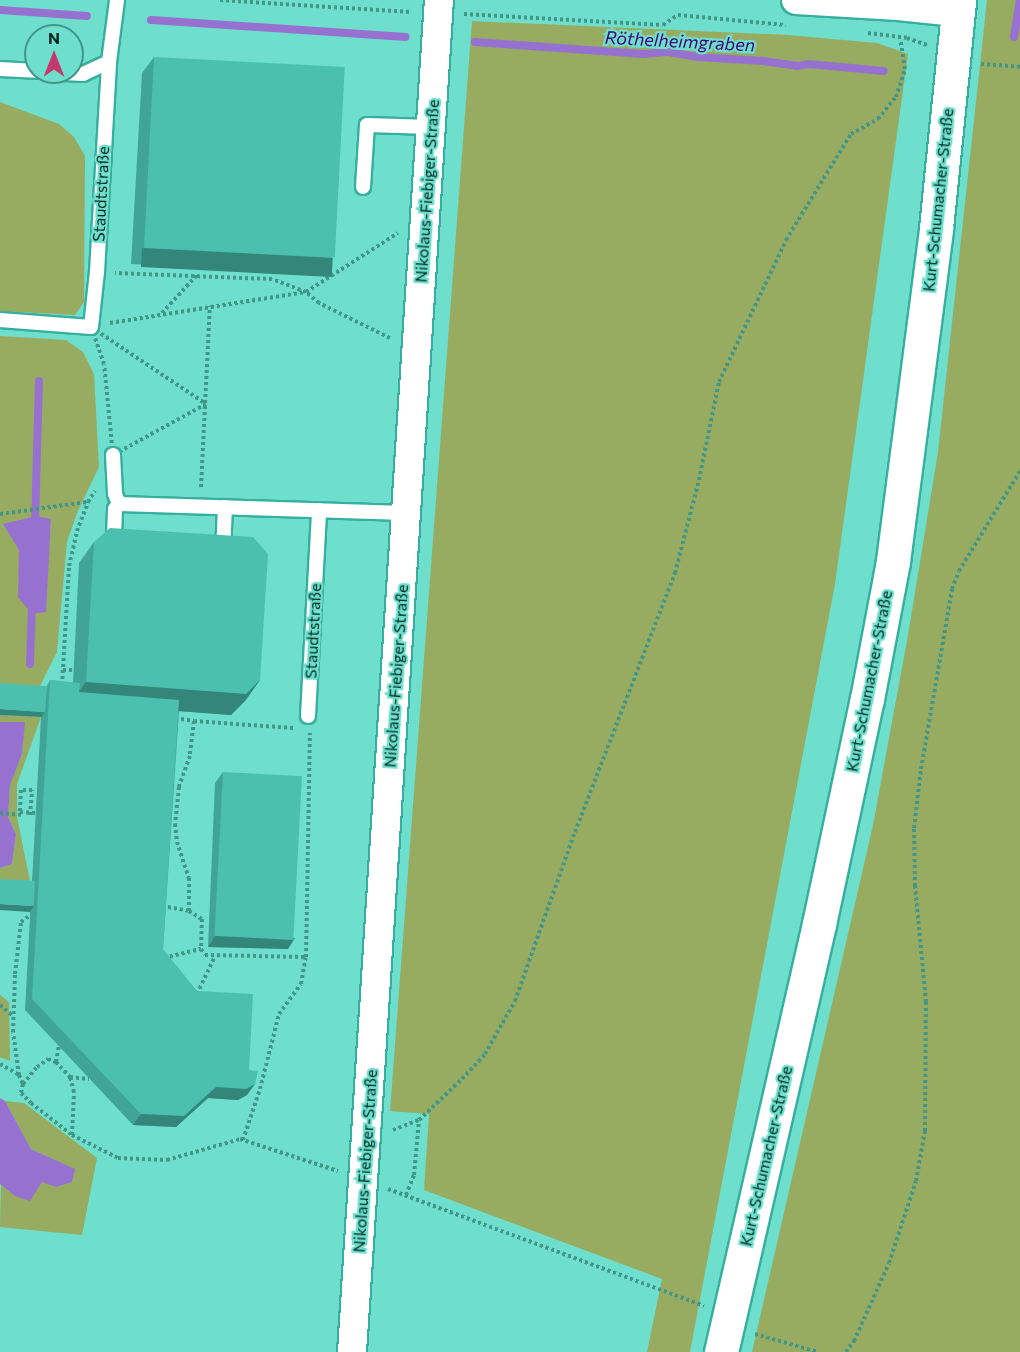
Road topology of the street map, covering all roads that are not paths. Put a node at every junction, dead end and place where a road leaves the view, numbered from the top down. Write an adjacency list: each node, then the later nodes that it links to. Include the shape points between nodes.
1 (117, 0): 5 (lane, Staudtstraße)
2 (438, 6): 9 (street, Nikolaus-Fiebiger-Straße)
3 (958, 6): 4 (street); 21 (main road, Kurt-Schumacher-Straße, via 936,228 893,561 819,924)
4 (794, 13)
5 (109, 62): 8 (lane); 11 (lane, Staudtstraße, via 91,327)
6 (0, 69): 7 (lane)
7 (24, 70)
8 (84, 74)
9 (432, 127): 10 (lane, via 367,125); 16 (street, Nikolaus-Fiebiger-Straße)
10 (363, 187)
11 (0, 320)
12 (114, 459): 13 (lane)
13 (119, 504): 14 (lane); 17 (lane, via 115,509)
14 (225, 507): 15 (lane); 18 (lane)
15 (319, 510): 16 (lane); 19 (lane, Staudtstraße)
16 (406, 513): 20 (street, Nikolaus-Fiebiger-Straße)
17 (114, 550)
18 (223, 557)
19 (308, 716)
20 (352, 1352)
21 (721, 1352)

